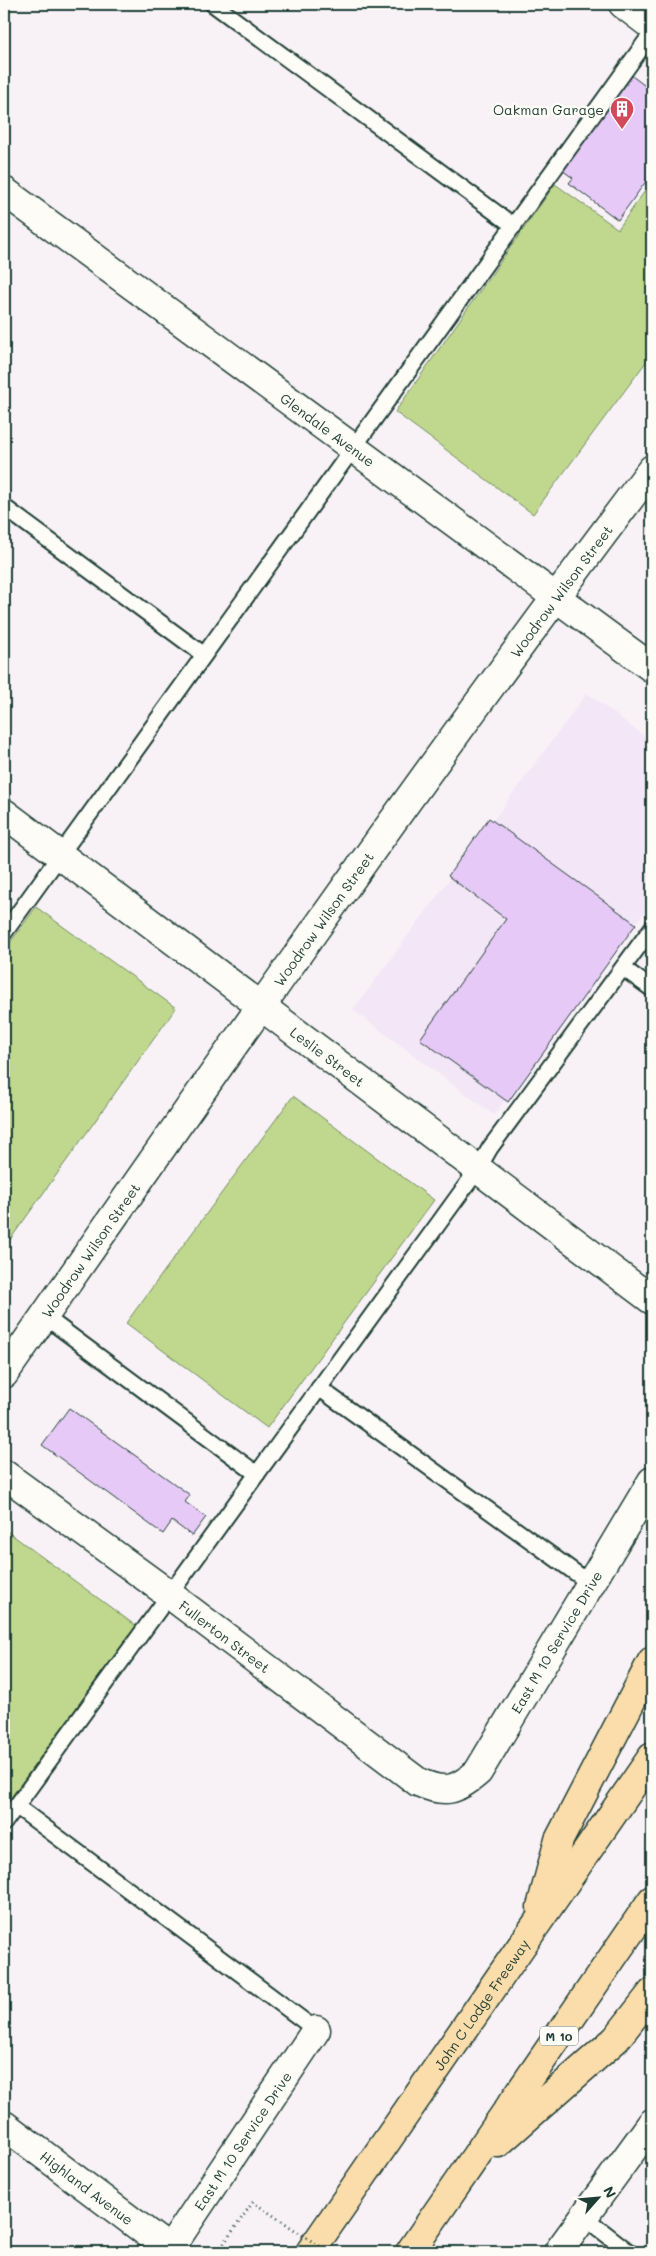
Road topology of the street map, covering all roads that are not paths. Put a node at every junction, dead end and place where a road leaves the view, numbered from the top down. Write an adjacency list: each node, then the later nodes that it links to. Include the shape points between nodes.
1 (213, 4): 6 (lane)
2 (623, 4): 3 (street)
3 (652, 26)
4 (652, 33): 6 (lane)
5 (4, 191): 7 (street, Glendale Avenue)
6 (514, 226): 7 (lane)
7 (355, 448): 10 (street, Glendale Avenue); 11 (lane)
8 (652, 469): 10 (street, Woodrow Wilson Street)
9 (4, 507): 11 (lane)
10 (557, 596): 12 (street, Glendale Avenue); 19 (street, Woodrow Wilson Street)
11 (204, 655): 14 (lane)
12 (652, 668)
13 (4, 813): 14 (street, Leslie Street)
14 (60, 856): 16 (lane); 19 (street, Leslie Street)
15 (652, 928): 17 (lane)
16 (4, 933)
17 (623, 968): 18 (lane); 20 (lane, via 490,1148)
18 (652, 989)
19 (260, 1006): 20 (street, Leslie Street); 22 (street, Woodrow Wilson Street)
20 (478, 1169): 21 (street, Leslie Street); 24 (lane)
21 (652, 1300)
22 (44, 1316): 23 (street, Woodrow Wilson Street); 26 (lane)
23 (4, 1374)
24 (319, 1388): 26 (lane); 28 (lane)
25 (4, 1474): 29 (street, Fullerton Street)
26 (257, 1474): 29 (lane)
27 (652, 1481): 28 (street, East M 10 Service Drive)
28 (591, 1584): 32 (street, East M 10 Service Drive, via 478,1772 462,1786)
29 (170, 1595): 32 (street, Fullerton Street, via 418,1782 434,1789); 33 (lane)
30 (652, 1661): 36 (highway, via 559,1840)
31 (652, 1758): 36 (highway, John C Lodge Freeway)
32 (448, 1790)
33 (16, 1806): 34 (lane); 38 (lane)
34 (4, 1823)
35 (652, 1900): 41 (highway, M 10)
36 (536, 1927): 44 (highway, John C Lodge Freeway)
37 (652, 1993): 41 (highway, via 616,2039)
38 (316, 2030): 43 (street, East M 10 Service Drive)
39 (652, 2123): 42 (street)
40 (4, 2125): 43 (street, Highland Avenue)
41 (465, 2172): 45 (highway, M 10)
42 (584, 2217): 46 (street); 47 (lane)
43 (169, 2251)
44 (310, 2252)
45 (410, 2252)
46 (558, 2252)
47 (629, 2252)

